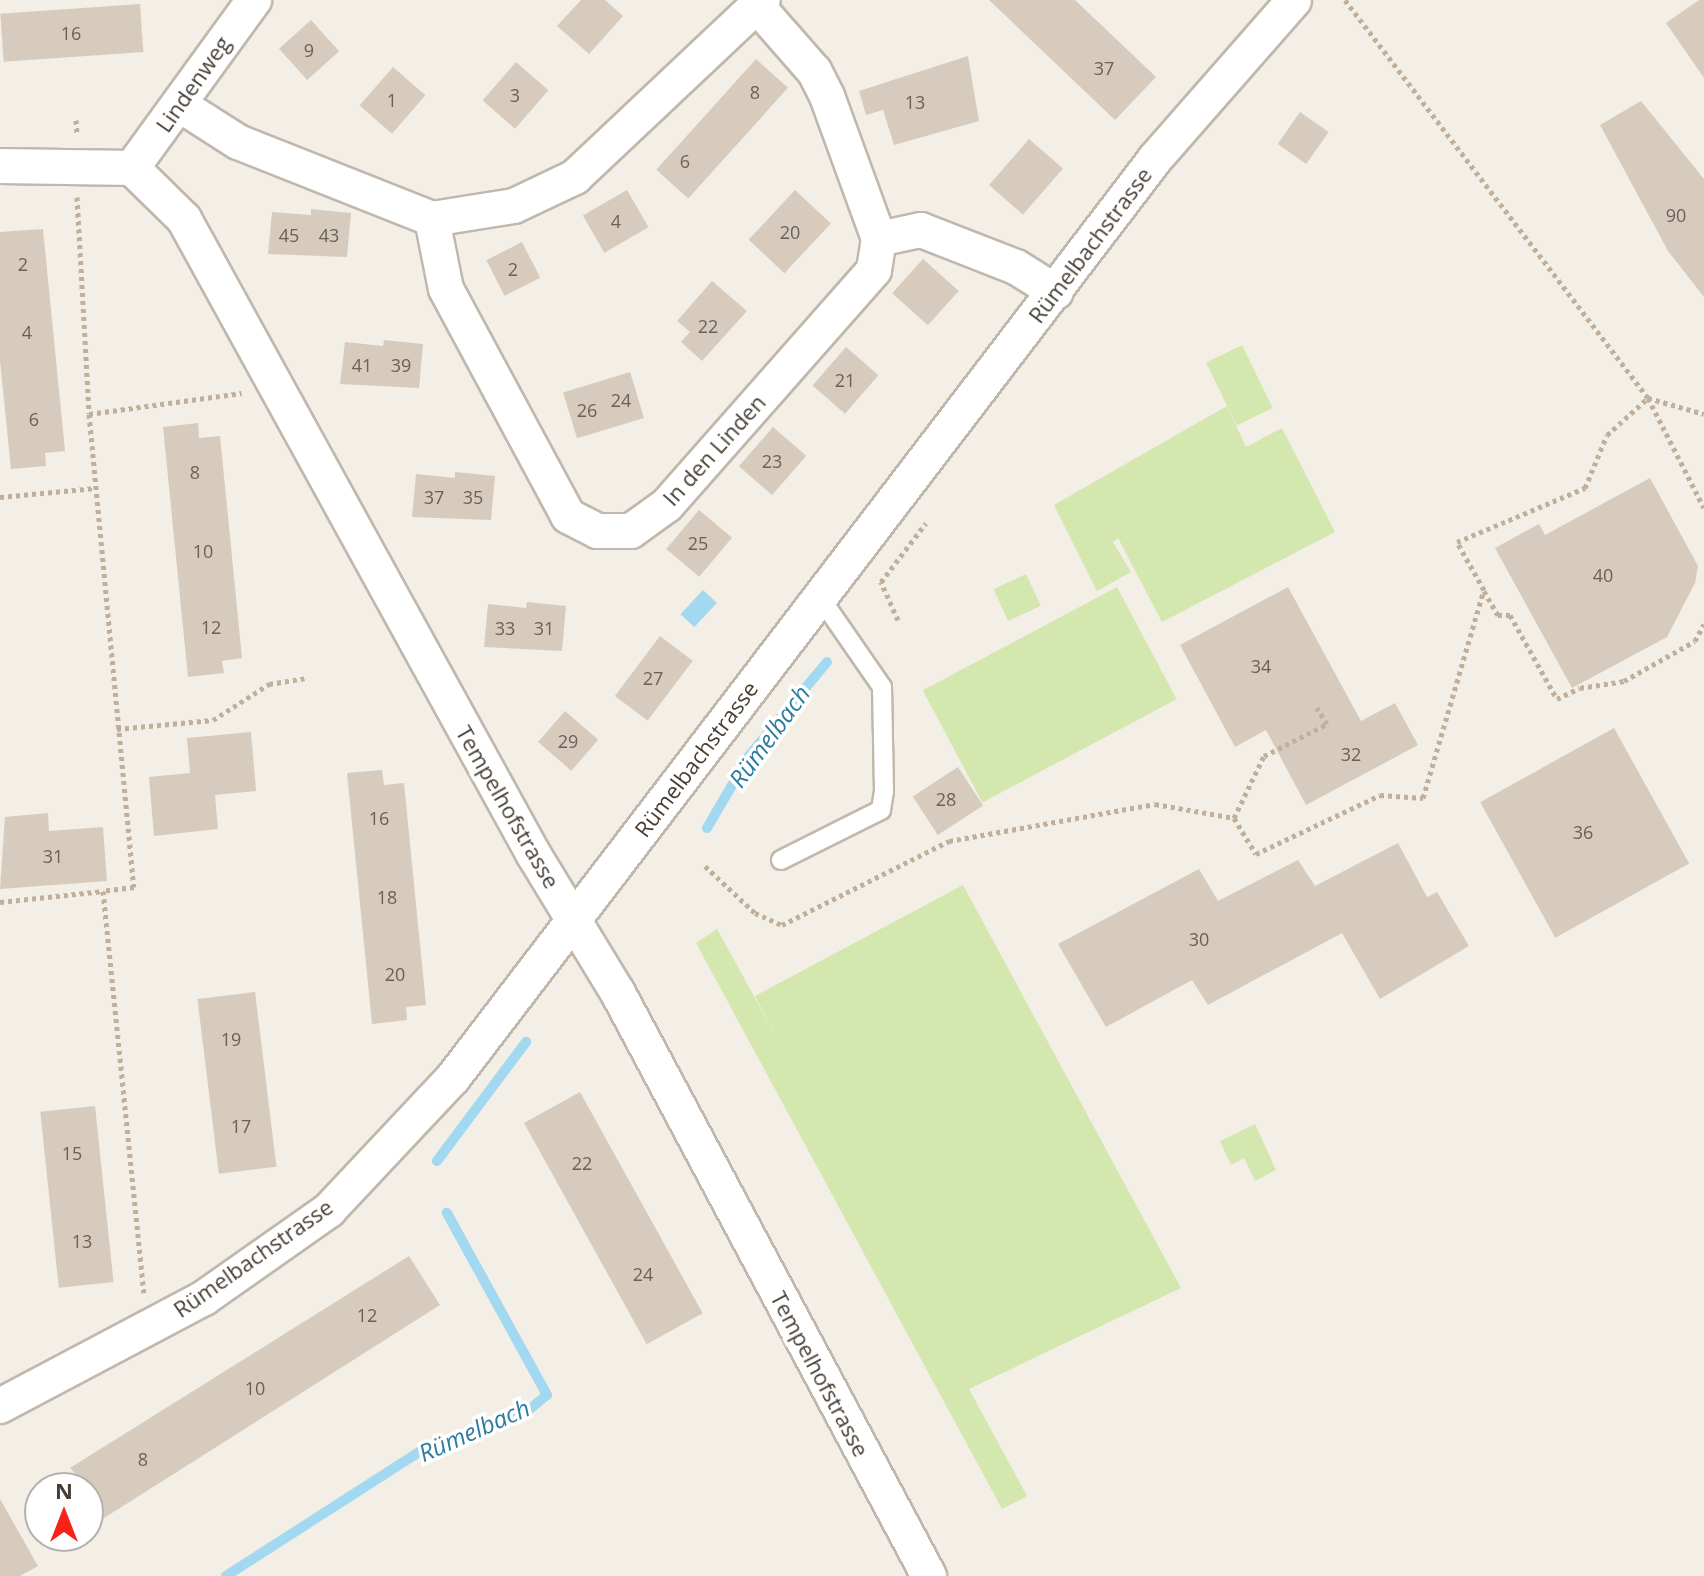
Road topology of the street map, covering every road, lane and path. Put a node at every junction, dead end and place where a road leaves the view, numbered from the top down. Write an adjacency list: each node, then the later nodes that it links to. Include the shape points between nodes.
1 (1294, 0): 12 (street, Rümelbachstrasse, via 1155,159)
2 (1345, 0): 14 (path)
3 (760, 3): 10 (street, via 575,177 514,206); 11 (street, via 814,71 827,96)
4 (240, 6): 5 (street, Lindenweg)
5 (180, 105): 9 (street, Lindenweg); 10 (street, via 238,142)
6 (76, 120): 7 (path)
7 (77, 163): 8 (street); 9 (street); 15 (path, via 74,230)
8 (0, 166)
9 (132, 168): 13 (street, Tempelhofstrasse, via 184,219)
10 (432, 219): 11 (street, In den Linden, via 446,289 568,516 597,531 631,531 667,505 874,270)
11 (879, 239): 12 (street, via 921,230 1016,267)
12 (1056, 292): 22 (street, Rümelbachstrasse)
13 (279, 388): 15 (path); 33 (street, Tempelhofstrasse, via 526,842)
14 (1648, 398): 16 (path); 19 (path); 21 (path, via 1607,435 1585,488 1457,542)
15 (89, 414): 17 (path)
16 (1704, 414)
17 (96, 488): 18 (path); 27 (path)
18 (0, 497)
19 (1704, 508)
20 (926, 523): 23 (path, via 881,582)
21 (1484, 590): 24 (path, via 1498,615 1510,615 1557,699 1624,681 1695,641); 28 (path, via 1423,798 1380,795 1256,854)
22 (819, 596): 29 (lane, via 882,687 884,791 881,810); 33 (street, Rümelbachstrasse)
23 (898, 620)
24 (1704, 624)
25 (305, 678): 27 (path, via 269,684 213,720)
26 (1317, 708): 28 (path, via 1327,724 1264,756)
27 (117, 729): 31 (path, via 134,887)
28 (1234, 818): 30 (path, via 1155,804 949,841 782,925 755,913)
29 (781, 860)
30 (705, 866)
31 (103, 891): 32 (path); 34 (path)
32 (0, 902)
33 (576, 920): 35 (street, Rümelbachstrasse, via 453,1078 329,1210 204,1298); 36 (street, Tempelhofstrasse)
34 (144, 1293)
35 (0, 1406)
36 (929, 1576)

